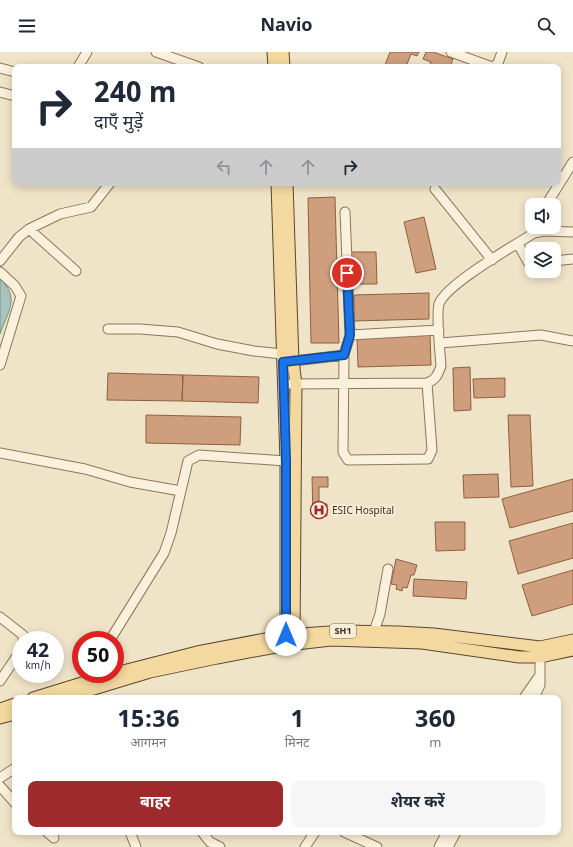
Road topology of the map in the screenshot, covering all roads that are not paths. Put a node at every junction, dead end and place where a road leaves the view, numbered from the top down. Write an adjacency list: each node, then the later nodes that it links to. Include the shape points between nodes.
1 (87, 52): 7 (street)
2 (156, 52): 8 (street)
3 (273, 52): 9 (main road)
4 (284, 52): 10 (main road)
5 (451, 52): 11 (street)
6 (502, 52): 12 (street)
7 (80, 64)
8 (178, 64)
9 (274, 64)
10 (284, 64)
11 (484, 64)
12 (496, 64)
13 (0, 68): 14 (street)
14 (12, 71)
15 (0, 92): 16 (street)
16 (12, 95)
17 (573, 162): 18 (street)
18 (561, 181)
19 (108, 186): 26 (street, via 91,207 60,214)
20 (277, 186): 44 (main road)
21 (288, 186): 44 (main road)
22 (558, 186): 24 (street)
23 (435, 188): 33 (street)
24 (550, 198)
25 (345, 212): 40 (street)
26 (29, 229): 35 (street, via 19,237); 36 (street)
27 (561, 232): 28 (street)
28 (573, 232)
29 (530, 234): 30 (street)
30 (518, 244): 31 (street); 33 (street)
31 (525, 257)
32 (573, 259): 34 (street)
33 (492, 260): 39 (street, via 462,280 441,300)
34 (561, 260)
35 (0, 261)
36 (76, 271)
37 (0, 272): 45 (street, via 15,286 21,296)
38 (108, 329): 44 (street, via 178,332 217,344)
39 (440, 330): 40 (street); 42 (street)
40 (350, 335): 43 (street)
41 (573, 341): 42 (street, via 541,335)
42 (440, 343): 49 (street, via 441,366 433,381)
43 (344, 355): 44 (street); 48 (street)
44 (286, 359): 46 (main road); 47 (main road)
45 (0, 365)
46 (283, 384): 47 (street); 51 (main road)
47 (296, 384): 48 (street); 58 (main road)
48 (344, 384): 49 (street); 49 (street, via 343,452 348,460 354,461 423,460 430,457 432,450)
49 (427, 384)
50 (0, 453): 52 (street)
51 (286, 461): 52 (street, via 199,455 188,462); 58 (main road)
52 (181, 491): 56 (street, via 172,533 164,554)
53 (388, 568): 57 (street, via 380,614)
54 (0, 617): 55 (street)
55 (18, 631)
56 (116, 631)
57 (373, 636): 58 (main road, SH1); 61 (main road, SH1, via 519,657)
58 (290, 640): 63 (main road, SH1, via 197,652); 68 (main road, SH1, via 150,672)
59 (573, 640): 61 (main road, SH1)
60 (573, 650): 61 (main road, SH1)
61 (540, 652): 64 (street)
62 (12, 663): 65 (street)
63 (124, 671)
64 (541, 674): 69 (street); 70 (street)
65 (0, 681)
66 (72, 683): 67 (main road)
67 (41, 695)
68 (74, 695)
69 (526, 695)
70 (536, 695)
71 (12, 705): 72 (main road)
72 (0, 709)
73 (12, 715): 74 (main road)
74 (0, 718)
75 (12, 770): 76 (street)
76 (0, 778)
77 (0, 786): 78 (street)
78 (12, 800)
79 (50, 835): 86 (street)
80 (131, 835): 87 (street)
81 (204, 835): 88 (street, via 210,842)
82 (313, 835): 89 (street)
83 (351, 835): 90 (street)
84 (445, 835): 91 (street)
85 (454, 835): 92 (street)
86 (54, 838)
87 (136, 847)
88 (220, 847)
89 (305, 847)
90 (377, 847)
91 (439, 847)
92 (448, 847)

